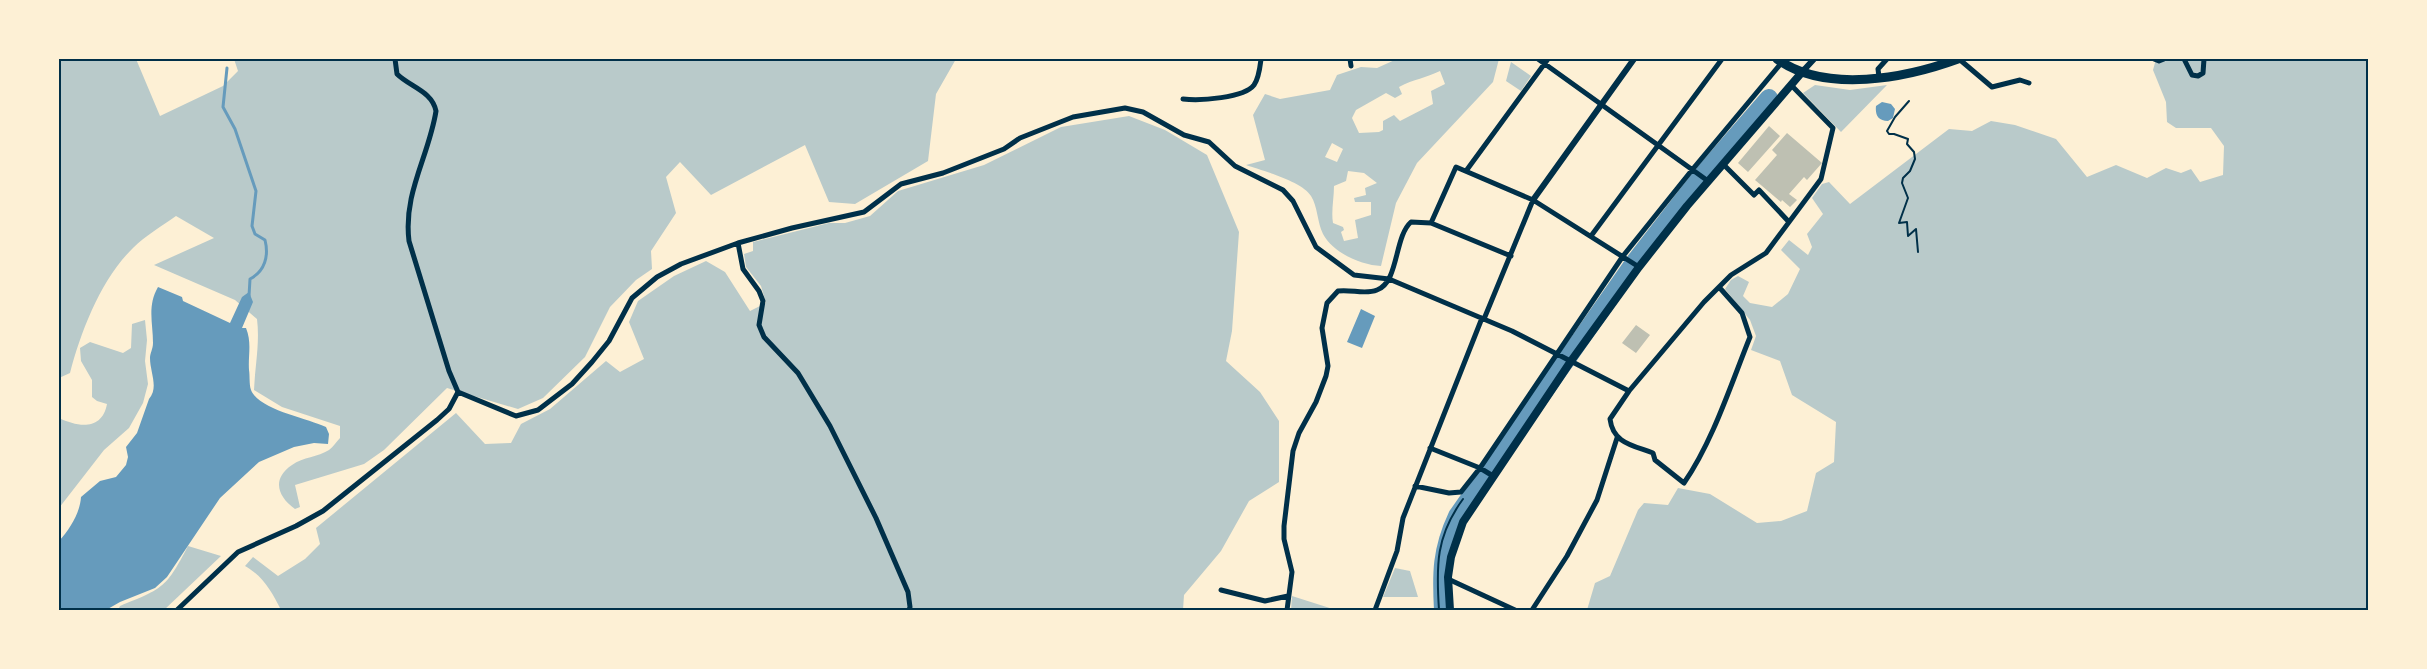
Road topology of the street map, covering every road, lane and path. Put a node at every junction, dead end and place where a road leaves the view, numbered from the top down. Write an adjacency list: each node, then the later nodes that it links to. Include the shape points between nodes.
1 (395, 59): 44 (street, via 397,74 429,96 436,111 406,221 413,257)
2 (1261, 59): 21 (street, via 1257,80 1248,91 1234,96)
3 (1350, 59): 16 (street)
4 (1538, 59): 15 (street)
5 (1634, 59): 23 (street)
6 (1722, 59): 24 (street)
7 (1814, 59): 17 (street)
8 (1887, 59): 18 (street, via 1878,69)
9 (1959, 59): 18 (highway); 19 (street, via 1992,87 2020,80)
10 (2154, 59): 11 (street)
11 (2164, 59)
12 (2184, 59): 13 (street, via 2192,75 2198,76 2203,73)
13 (2204, 59)
14 (1782, 60): 17 (highway); 27 (street)
15 (1546, 61): 23 (street); 26 (street)
16 (1351, 66)
17 (1803, 71): 18 (highway, via 1844,80); 20 (main road)
18 (1879, 77)
19 (2029, 83)
20 (1792, 86): 25 (main road); 30 (street, via 1833,128 1822,179)
21 (1184, 99)
22 (1909, 101): 34 (path, via 1887,131 1908,139 1907,144 1914,152 1910,171 1903,178 1908,198 1899,223 1906,222 1908,236 1916,229)
23 (1601, 103): 24 (street); 29 (street)
24 (1658, 145): 27 (street); 32 (street)
25 (1723, 164): 28 (main road); 30 (street, via 1754,195 1758,190)
26 (1466, 171): 29 (street); 31 (street, via 1456,167)
27 (1694, 171): 28 (street); 36 (street)
28 (1706, 180): 37 (main road)
29 (1533, 200): 32 (street); 35 (street)
30 (1789, 222): 39 (street, via 1766,253 1731,275)
31 (1431, 223): 35 (street); 38 (street, via 1408,224)
32 (1591, 236): 36 (street)
33 (738, 243): 38 (street, via 830,219 847,218 864,212 901,184 943,173 1073,117 1125,108 1143,112 1184,135 1209,142 1235,166 1283,190 1321,252 1354,275); 44 (street, via 681,264 640,290 592,362 572,384 538,410 516,416); 54 (street, via 743,269 763,301 759,325 764,337 798,373 843,450 908,592)
34 (1918, 252)
35 (1510, 256): 40 (street)
36 (1625, 258): 37 (street); 41 (street)
37 (1638, 266): 42 (main road)
38 (1389, 280): 40 (street); 52 (street, via 1378,290 1338,292 1327,303 1322,328 1328,366 1326,376 1314,407 1298,433 1285,508 1284,539 1292,572)
39 (1719, 287): 43 (street); 45 (street, via 1742,313 1750,337 1692,471 1684,482 1655,460 1652,453)
40 (1483, 319): 41 (street); 46 (street)
41 (1559, 354): 42 (street); 47 (street)
42 (1569, 360): 43 (street); 48 (main road)
43 (1629, 391): 45 (street, via 1610,419 1611,430)
44 (458, 392): 53 (street, via 449,409 437,420 323,511 238,552)
45 (1618, 438): 59 (street, via 1597,500 1567,556)
46 (1430, 448): 47 (street); 49 (street)
47 (1482, 469): 48 (street); 49 (street, via 1461,492 1449,493)
48 (1492, 475): 50 (main road, via 1454,543)
49 (1415, 486): 56 (street, via 1403,518 1397,551)
50 (1448, 579): 57 (main road); 58 (street)
51 (1221, 590): 52 (street, via 1265,602)
52 (1288, 596): 55 (street)
53 (177, 610)
54 (909, 610)
55 (1287, 610)
56 (1375, 610)
57 (1450, 610)
58 (1515, 610)
59 (1532, 610)

